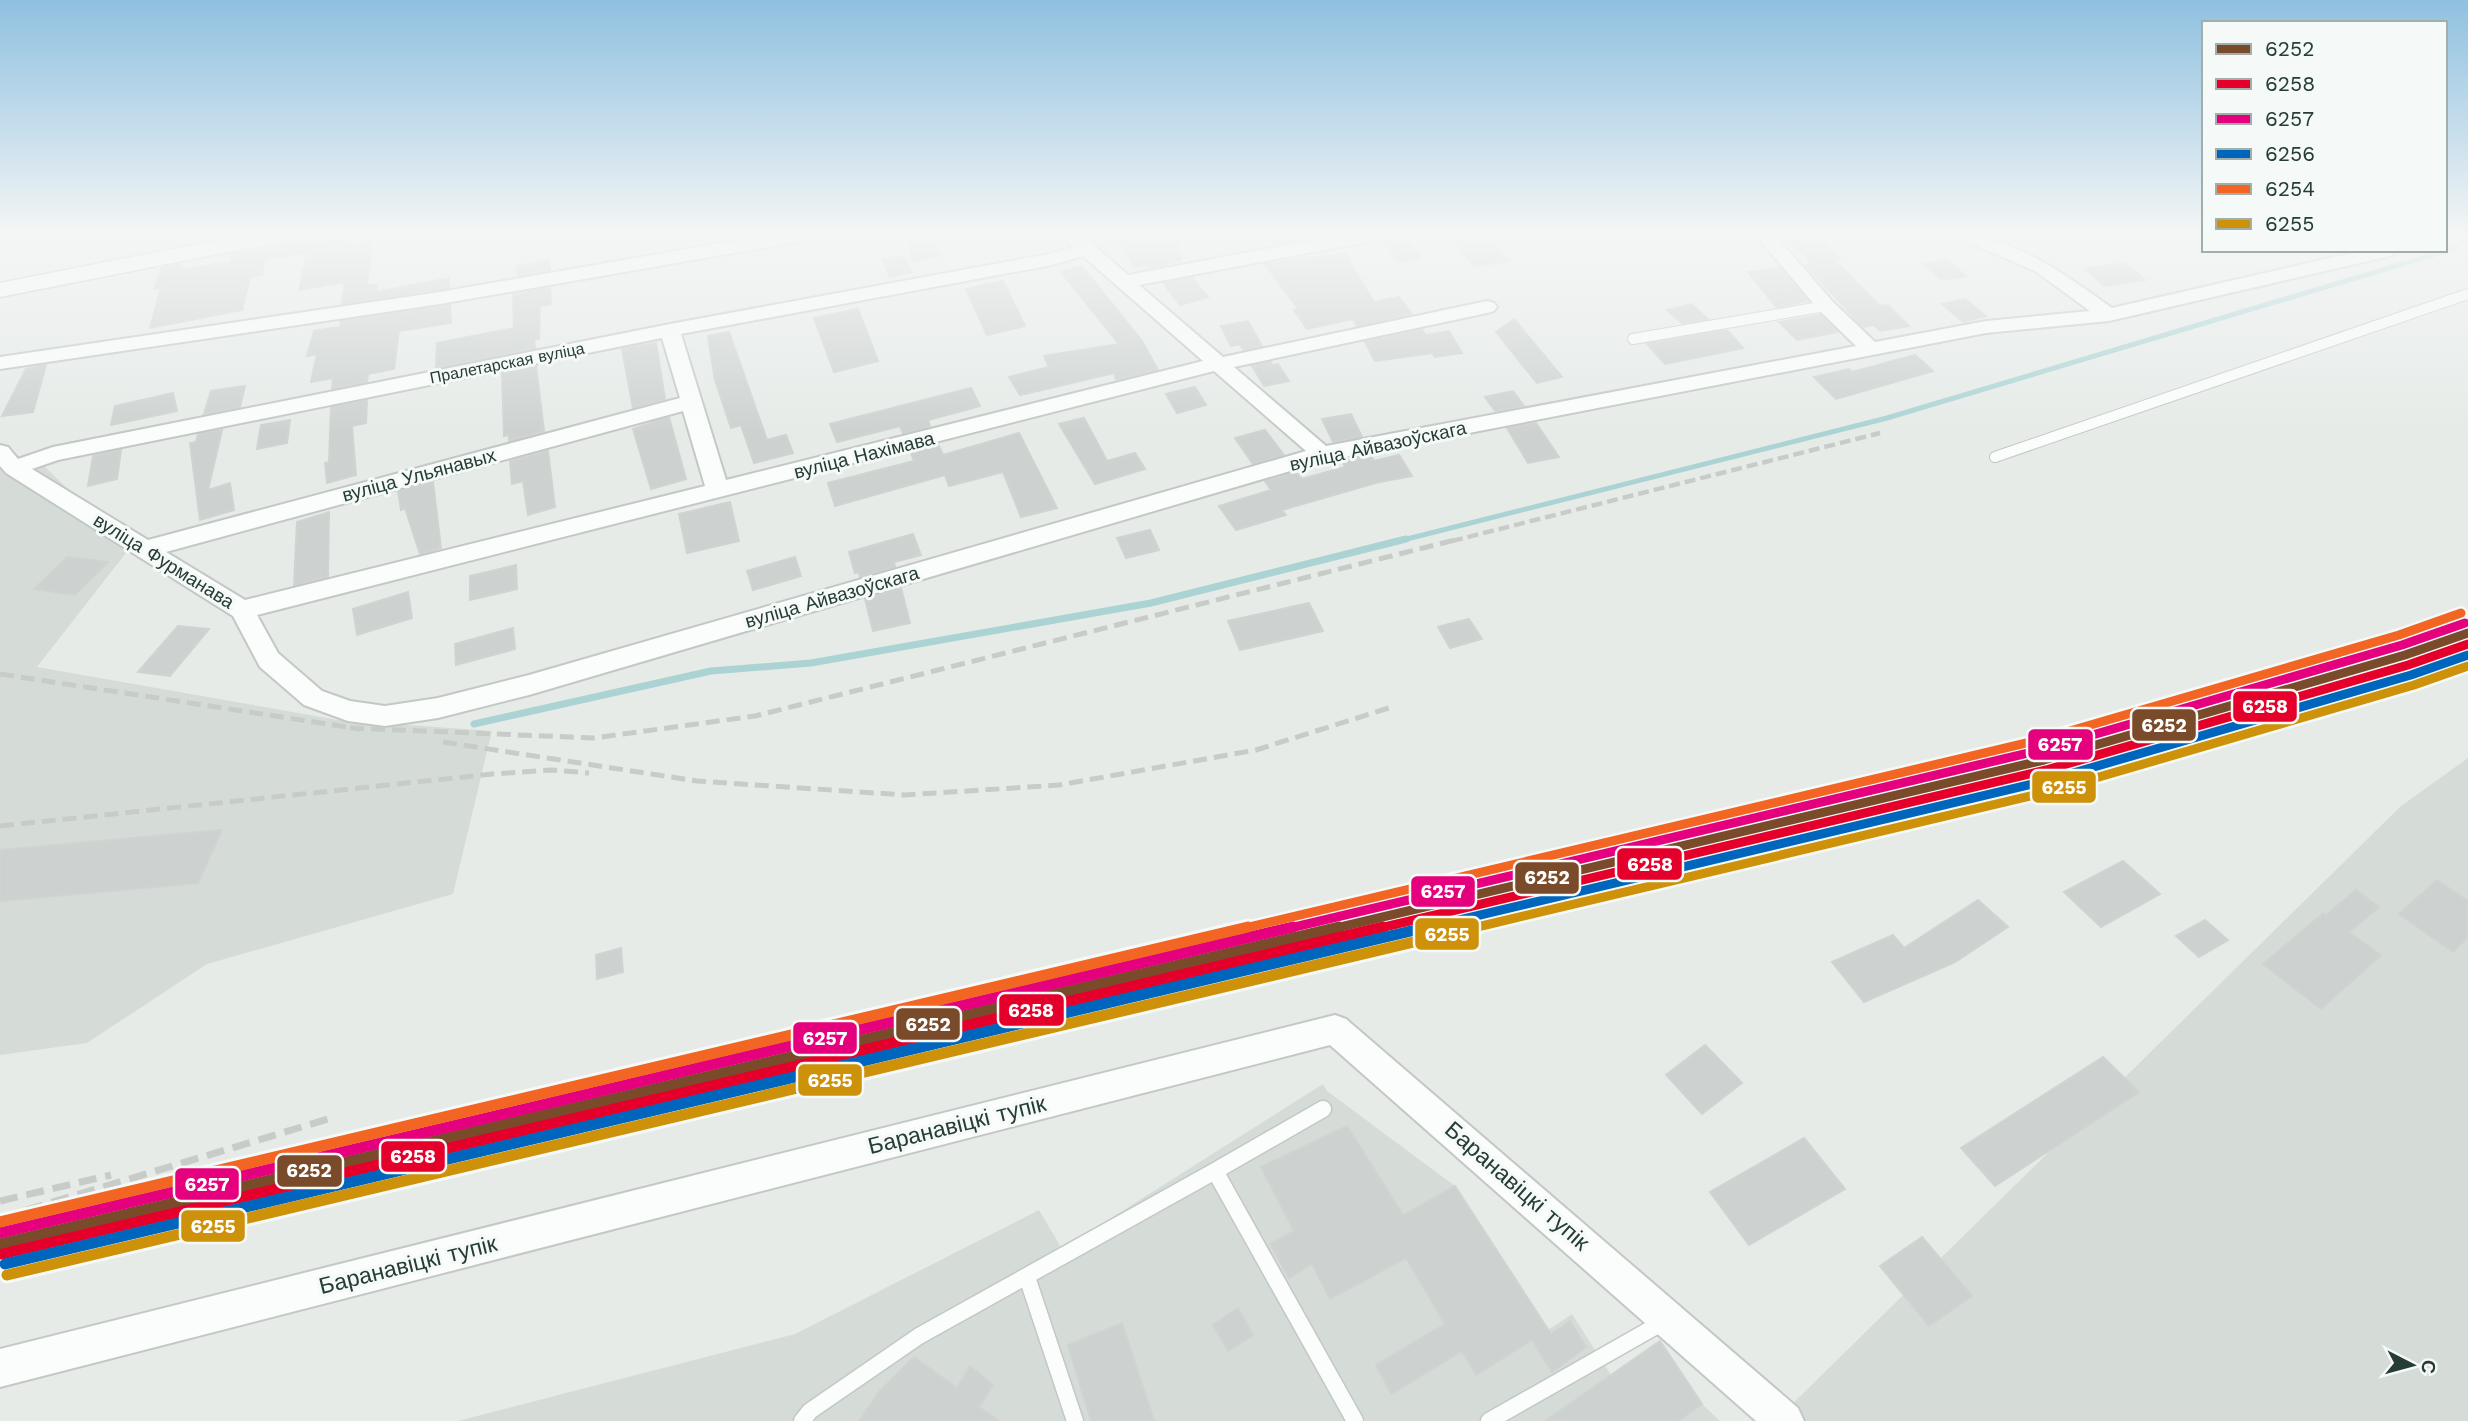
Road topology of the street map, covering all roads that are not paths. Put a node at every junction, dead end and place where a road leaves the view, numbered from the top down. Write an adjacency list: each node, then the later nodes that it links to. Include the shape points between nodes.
1 (424, 300): 14 (street)
2 (830, 300): 11 (street, Пралетарская вуліца)
3 (1143, 300): 15 (street)
4 (1821, 300): 8 (street)
5 (2088, 300): 10 (street)
6 (2172, 300): 10 (street, вуліца Айвазоўскага)
7 (2450, 300): 18 (lane)
8 (1826, 306): 12 (lane); 13 (street)
9 (1487, 307): 15 (street, вуліца Нахімава)
10 (2109, 315): 13 (street, вуліца Айвазоўскага, via 1986,327)
11 (670, 330): 16 (street); 19 (street, Пралетарская вуліца)
12 (1633, 339)
13 (1871, 349): 17 (street, вуліца Айвазоўскага)
14 (0, 363)
15 (1217, 364): 17 (street); 20 (street, вуліца Нахімава)
16 (691, 402): 20 (street); 21 (street, вуліца Ульянавых)
17 (1322, 454): 23 (street, вуліца Айвазоўскага, via 529,685)
18 (1995, 457)
19 (7, 460): 21 (street, вуліца Фурманава)
20 (718, 492): 22 (street, вуліца Нахімава)
21 (146, 549): 22 (street, вуліца Фурманава)
22 (242, 610): 23 (street, вуліца Фурманава, via 270,660 313,698 348,711)
23 (385, 716)
24 (1323, 1109): 25 (lane)
25 (1215, 1171): 26 (lane); 31 (lane)
26 (1027, 1277): 29 (lane, via 919,1336); 30 (lane)
27 (1668, 1319): 28 (street, Баранавіцкі тупік, via 1335,1029); 32 (lane); 33 (street, Баранавіцкі тупік)
28 (0, 1368)
29 (802, 1421)
30 (1075, 1421)
31 (1354, 1421)
32 (1489, 1421)
33 (1785, 1421)

